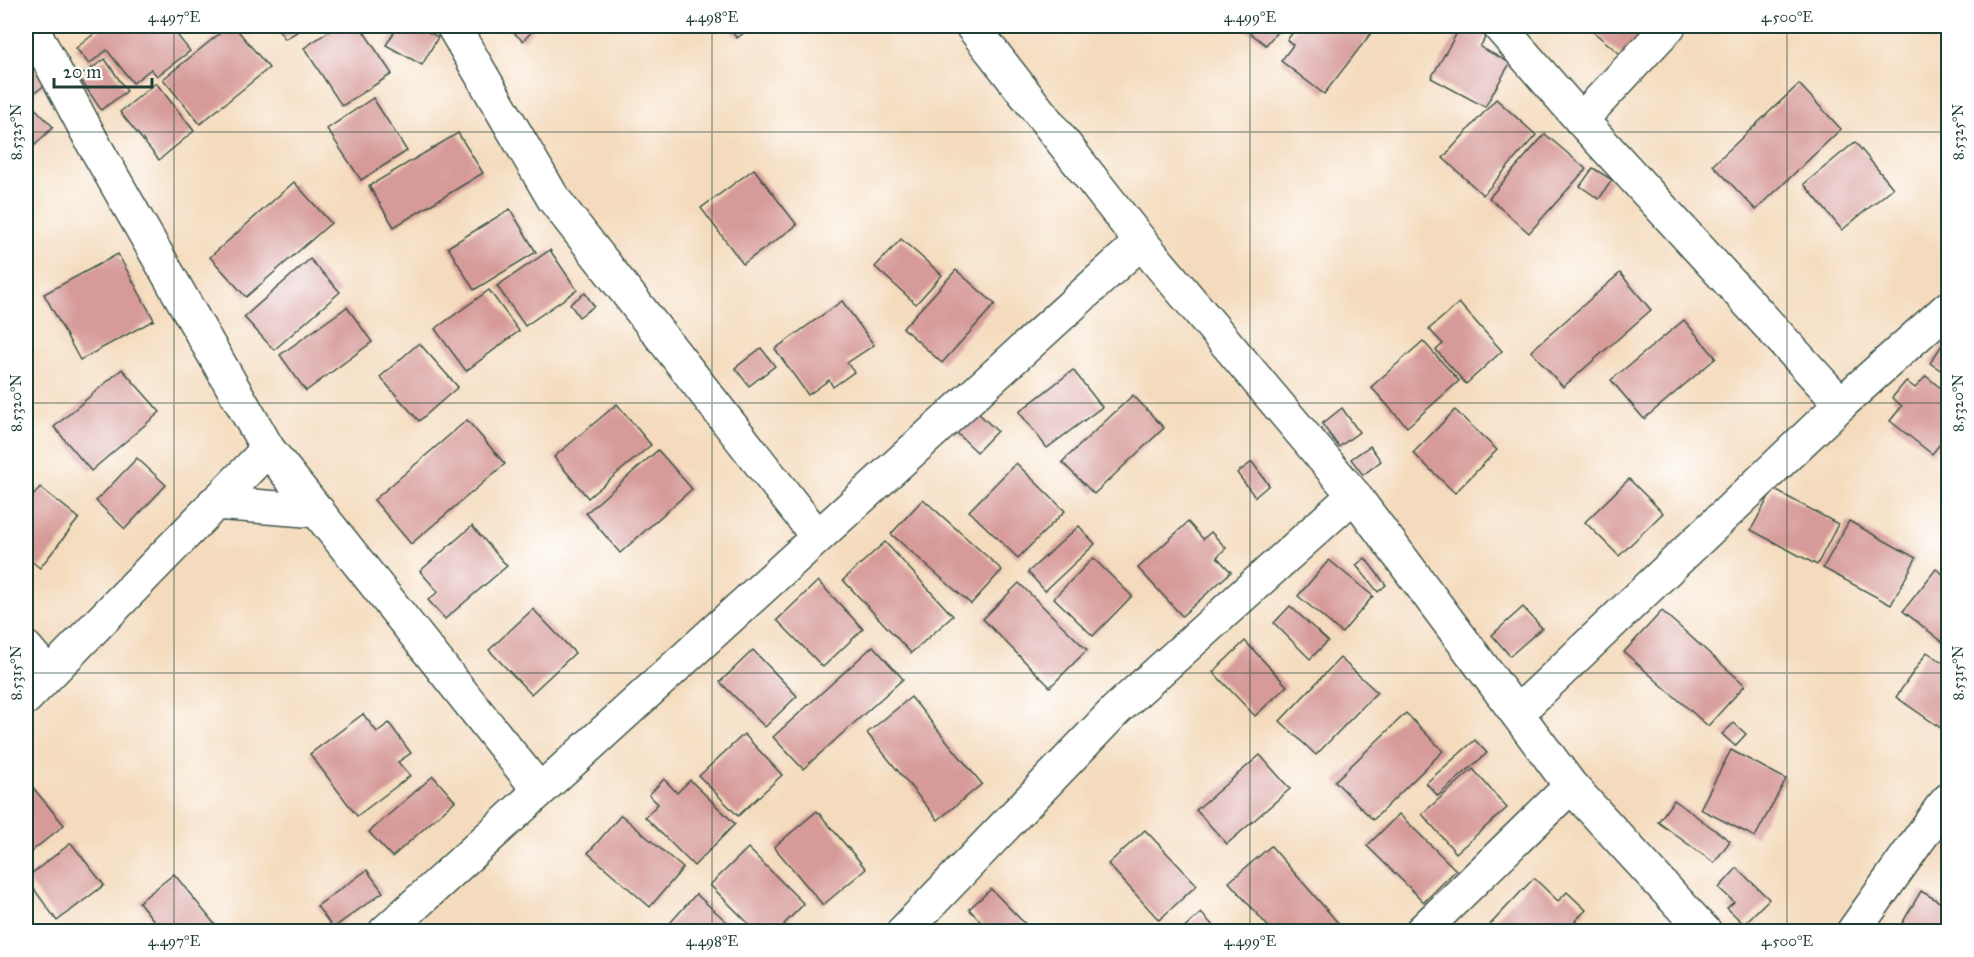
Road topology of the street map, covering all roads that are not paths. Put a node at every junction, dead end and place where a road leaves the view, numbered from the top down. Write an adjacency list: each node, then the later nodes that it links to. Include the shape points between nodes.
1 (32, 26): 10 (street, via 93,143)
2 (453, 26): 14 (street, via 553,198)
3 (972, 26): 7 (street)
4 (1499, 26): 6 (street)
5 (1669, 26): 6 (street)
6 (1581, 120): 9 (street)
7 (1141, 242): 11 (street); 14 (street)
8 (1948, 308): 9 (street)
9 (1841, 404): 18 (street)
10 (268, 449): 12 (street); 13 (street)
11 (1354, 495): 18 (street); 23 (street, via 1116,710)
12 (214, 503): 13 (street); 16 (street)
13 (318, 511): 20 (street)
14 (817, 537): 20 (street)
15 (26, 648): 16 (street)
16 (48, 674): 17 (street)
17 (26, 698)
18 (1517, 713): 19 (street)
19 (1571, 786): 24 (street); 25 (street)
20 (539, 790): 22 (street)
21 (1948, 800): 26 (street)
22 (385, 932)
23 (903, 932)
24 (1421, 932)
25 (1705, 932)
26 (1853, 932)

